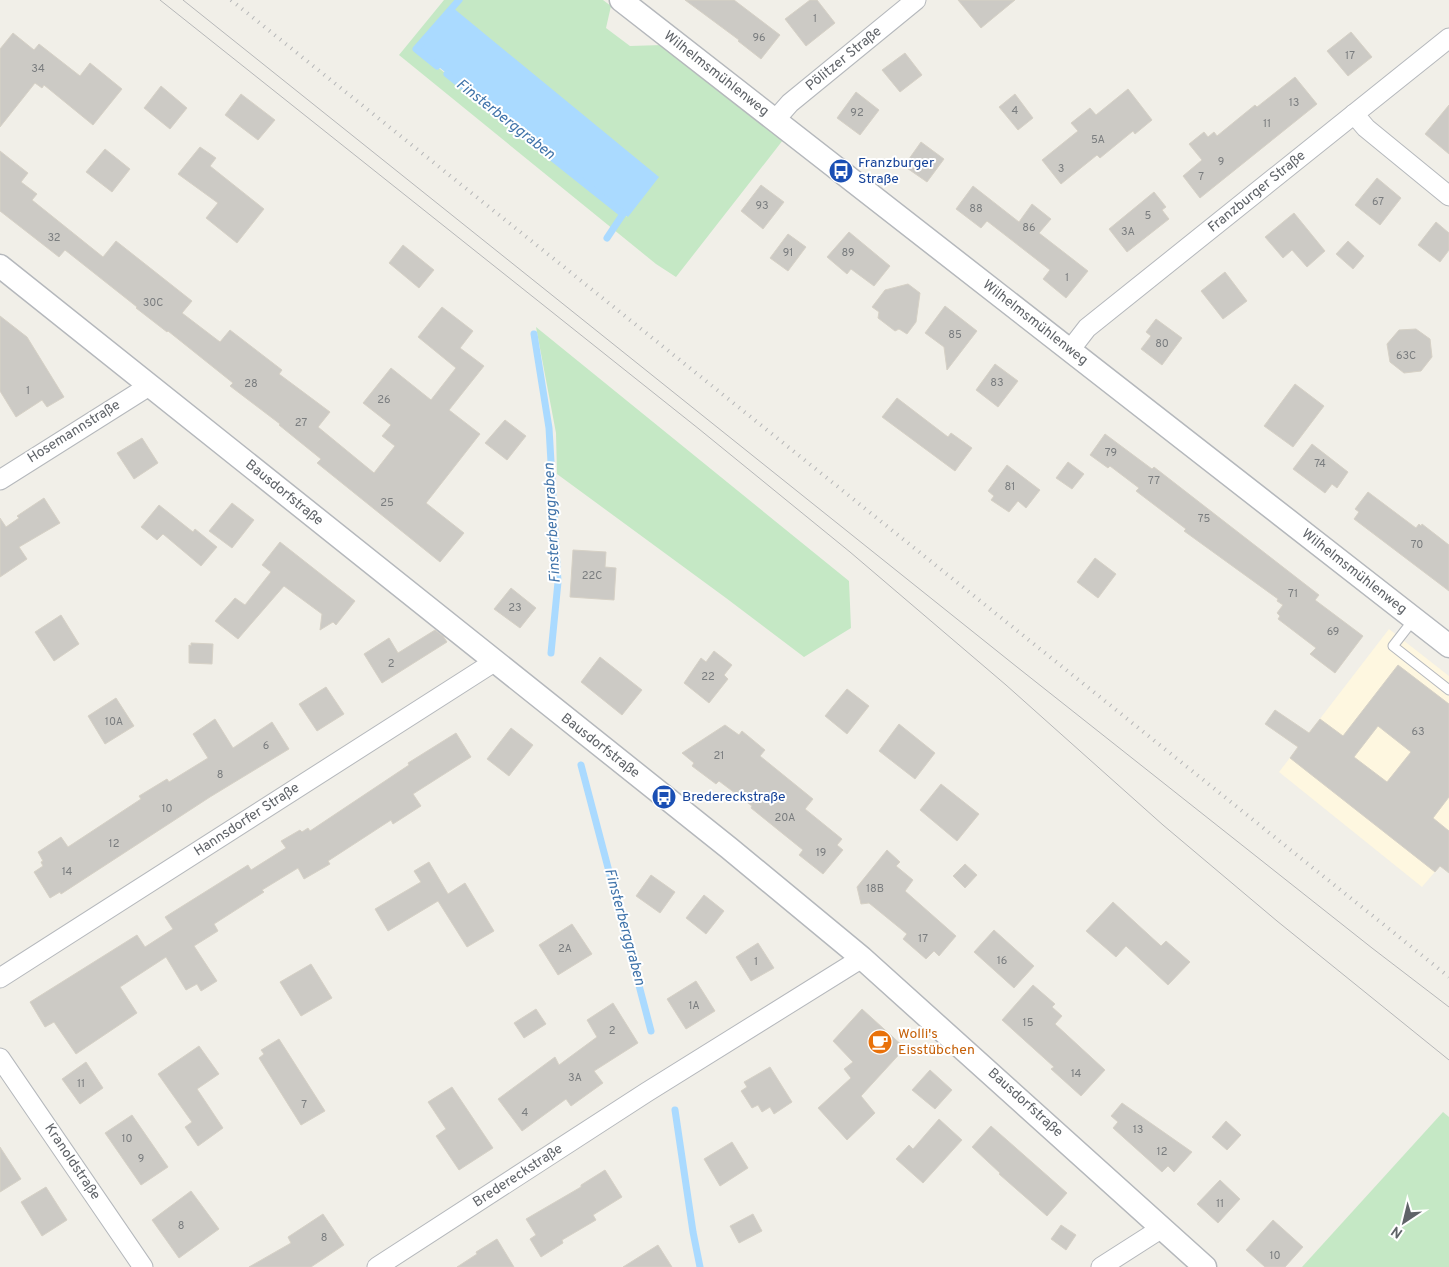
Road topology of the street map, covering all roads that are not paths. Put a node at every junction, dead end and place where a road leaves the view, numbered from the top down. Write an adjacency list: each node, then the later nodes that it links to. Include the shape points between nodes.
1 (621, 0): 5 (street, Wilhelmsmühlenweg)
2 (916, 0): 5 (street, Pölitzer Straße, via 790,103)
3 (1449, 38): 4 (street, Franzburger Straße)
4 (1354, 114): 6 (street, via 1366,128); 8 (street, Franzburger Straße, via 1087,328)
5 (775, 120): 8 (street, Wilhelmsmühlenweg)
6 (1449, 196)
7 (0, 266): 9 (street, Bausdorfstraße)
8 (1070, 350): 11 (street, Wilhelmsmühlenweg)
9 (150, 386): 10 (street, Hosemannstraße); 13 (street, Bausdorfstraße)
10 (0, 480)
11 (1414, 619): 12 (street, Wilhelmsmühlenweg); 14 (lane, via 1393,646)
12 (1449, 646)
13 (494, 662): 15 (street, Bausdorfstraße); 16 (street, Hannsdorfer Straße)
14 (1449, 690)
15 (862, 958): 18 (street, Bausdorfstraße); 20 (street, Bredereckstraße, via 647,1092)
16 (0, 978)
17 (0, 1058): 19 (street, Kranoldstraße)
18 (1162, 1228): 21 (street); 22 (street, Bausdorfstraße)
19 (143, 1267)
20 (377, 1267)
21 (1101, 1267)
22 (1205, 1267)

